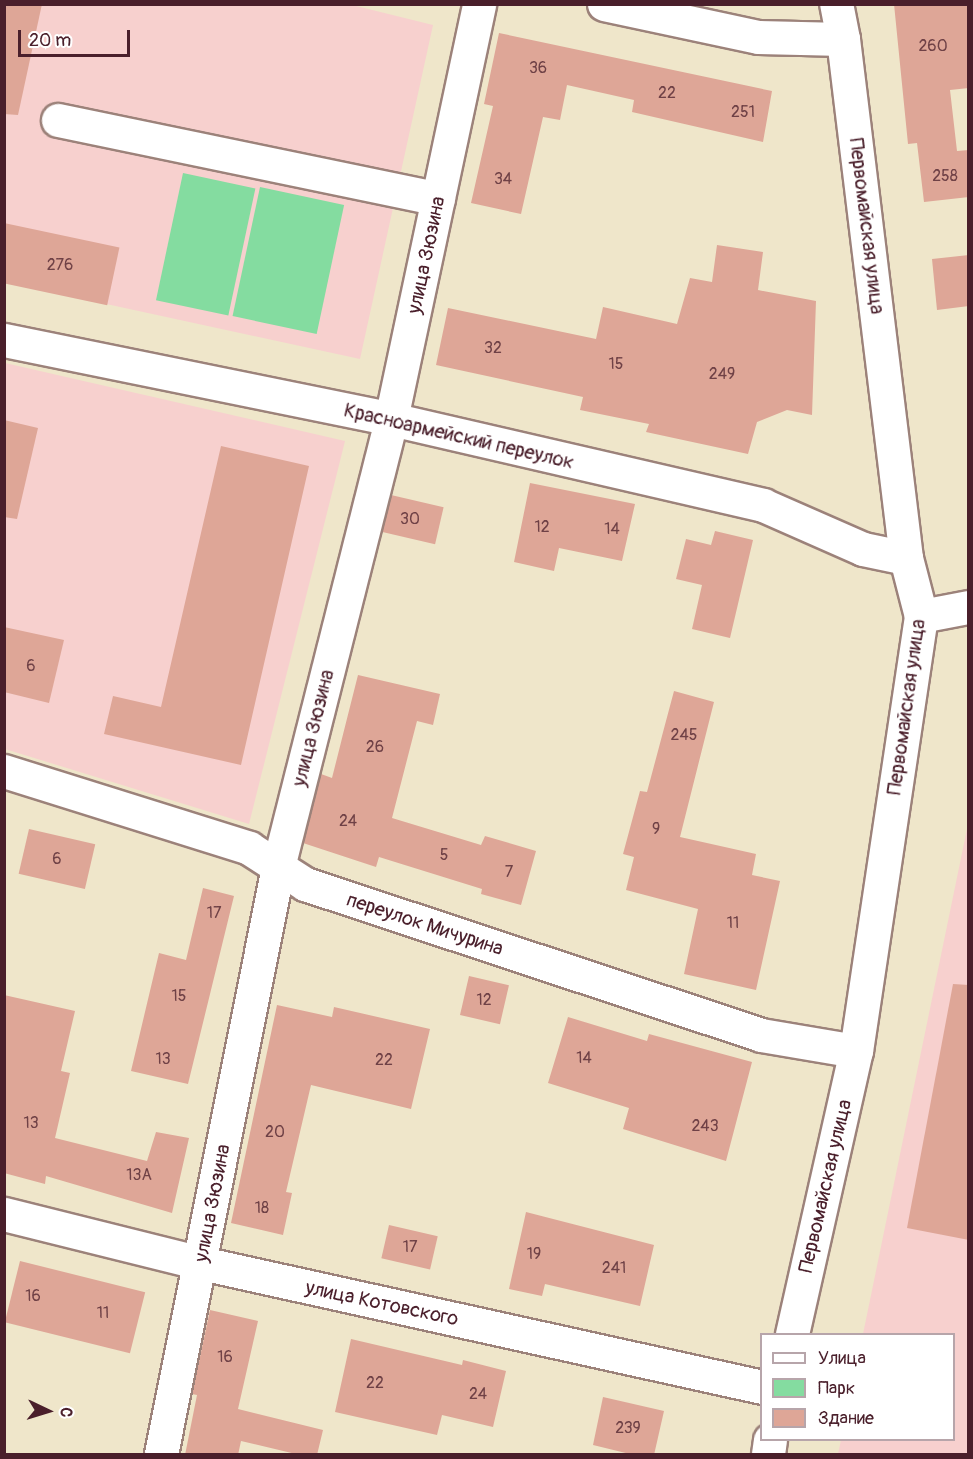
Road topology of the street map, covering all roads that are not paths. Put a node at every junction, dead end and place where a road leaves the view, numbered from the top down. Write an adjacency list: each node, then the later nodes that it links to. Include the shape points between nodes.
1 (479, 4): 8 (street, улица Зюзина)
2 (604, 4): 5 (street)
3 (730, 4): 5 (street)
4 (836, 4): 6 (street, Первомайская улица)
5 (748, 35): 6 (street)
6 (843, 39): 11 (street, Первомайская улица)
7 (58, 120): 8 (street)
8 (438, 199): 10 (street, улица Зюзина)
9 (4, 340): 10 (street, Красноармейский переулок)
10 (391, 419): 11 (street, Красноармейский переулок, via 763,505 863,549); 15 (street, улица Зюзина)
11 (906, 558): 13 (street, Первомайская улица)
12 (969, 607): 13 (street)
13 (921, 616): 16 (street, Первомайская улица)
14 (4, 771): 15 (street, переулок Мичурина, via 249,848)
15 (278, 867): 16 (street, переулок Мичурина, via 305,884 761,1035); 18 (street, улица Зюзина)
16 (856, 1051): 19 (street, Первомайская улица)
17 (4, 1214): 18 (street, улица Котовского)
18 (201, 1263): 20 (street, улица Котовского); 21 (street, улица Зюзина)
19 (792, 1333)
20 (760, 1387)
21 (161, 1455)

